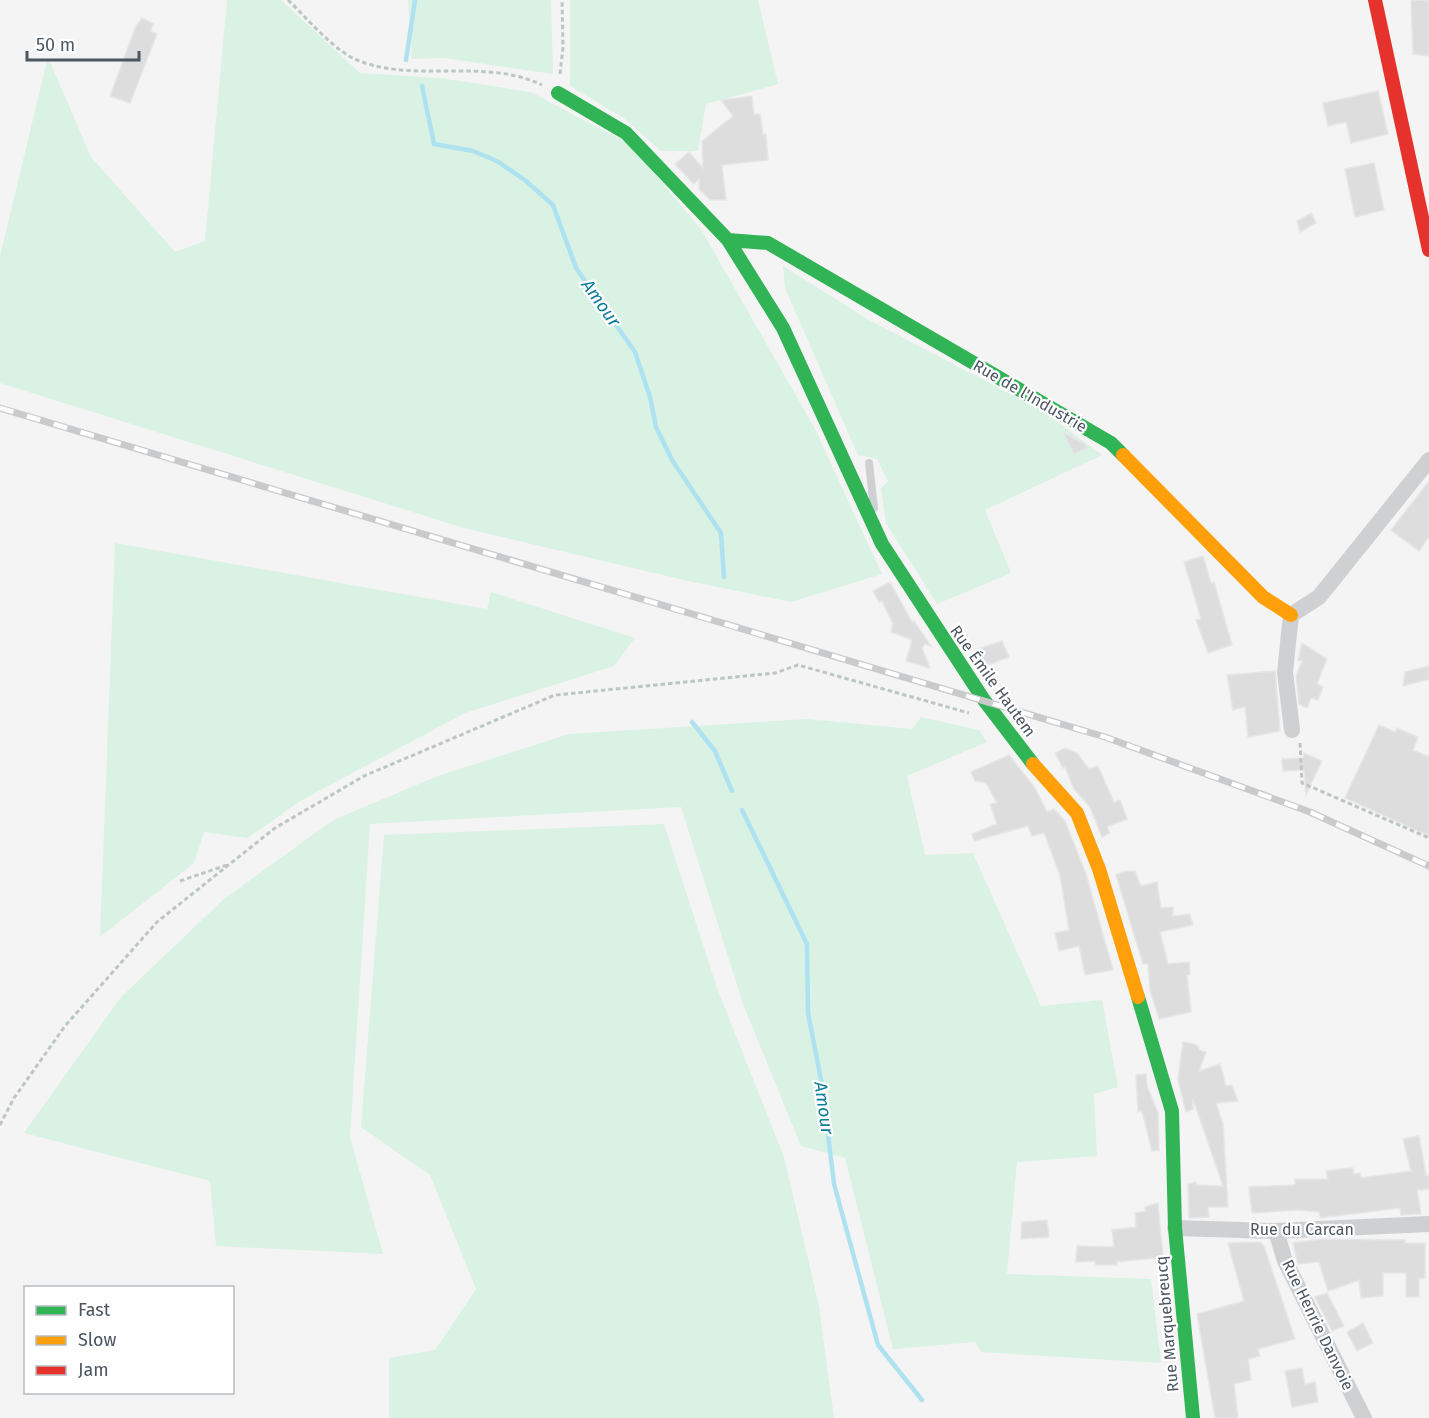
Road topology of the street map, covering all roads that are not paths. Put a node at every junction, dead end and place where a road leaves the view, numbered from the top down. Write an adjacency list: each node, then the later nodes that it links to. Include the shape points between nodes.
1 (1375, 0): 4 (street)
2 (558, 93): 3 (street, Rue Émile Hautem, via 643,147)
3 (728, 240): 7 (street, Rue Émile Hautem, via 783,328); 8 (street, Rue de l'Industrie, via 768,243 1111,443 1263,597)
4 (1429, 250)
5 (1429, 460): 8 (street, via 1319,597)
6 (869, 463): 7 (lane)
7 (875, 529): 11 (street, Rue Émile Hautem, via 932,625 995,715 1077,813 1099,869 1172,1111)
8 (1291, 615): 9 (street, via 1286,672)
9 (1293, 730)
10 (1429, 1224): 12 (street, Rue du Carcan)
11 (1175, 1228): 12 (street, Rue du Carcan); 13 (street, Rue Marquebreucq)
12 (1276, 1231): 14 (street, Rue Henrie Danvoie, via 1285,1261)
13 (1193, 1418)
14 (1364, 1418)

